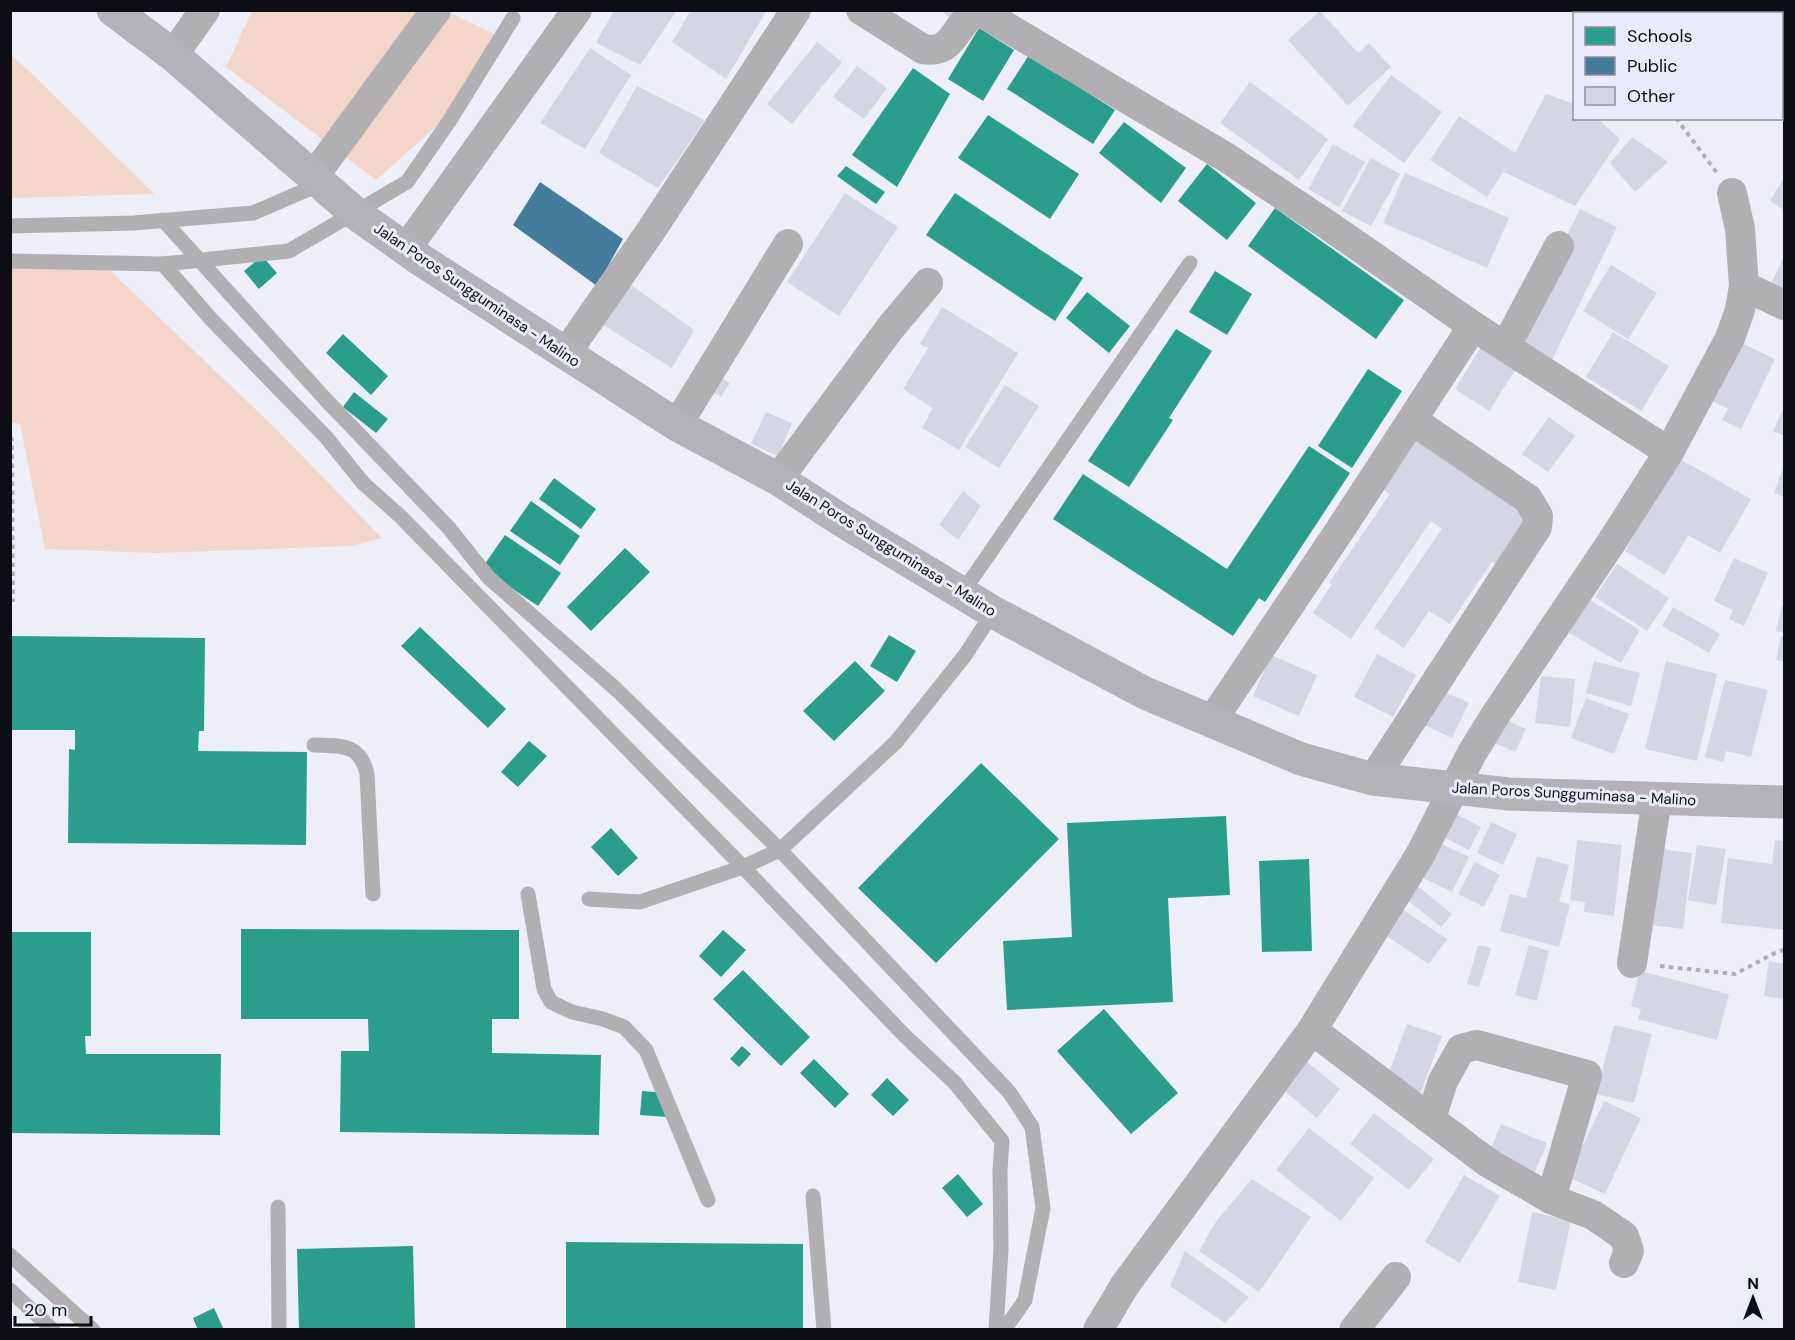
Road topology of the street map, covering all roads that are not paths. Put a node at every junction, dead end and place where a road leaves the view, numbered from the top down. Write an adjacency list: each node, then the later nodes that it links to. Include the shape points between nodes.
1 (113, 10): 8 (main road, Jalan Poros Sungguminasa - Malino)
2 (205, 10): 8 (street)
3 (436, 10): 9 (street)
4 (577, 10): 16 (street)
5 (796, 10): 26 (street)
6 (861, 10): 24 (street, via 922,49 934,51 944,48 975,13 983,13 1227,158)
7 (513, 18): 11 (lane, via 407,182)
8 (173, 55): 9 (main road, Jalan Poros Sungguminasa - Malino)
9 (318, 179): 11 (main road, Jalan Poros Sungguminasa - Malino); 12 (lane, via 253,213)
10 (1732, 193): 22 (street, via 1740,229)
11 (355, 213): 16 (main road, Jalan Poros Sungguminasa - Malino); 18 (lane, via 289,252)
12 (163, 220): 13 (lane); 18 (lane)
13 (10, 226)
14 (788, 244): 28 (street)
15 (1559, 246): 25 (street)
16 (406, 249): 26 (main road, Jalan Poros Sungguminasa - Malino)
17 (10, 261): 20 (lane)
18 (197, 261): 20 (lane); 39 (lane, via 448,527 489,578 617,690)
19 (1190, 263): 31 (lane)
20 (163, 264): 40 (lane, via 326,437 363,483 401,517)
21 (928, 283): 30 (street)
22 (1744, 286): 23 (street); 29 (street, via 1730,338)
23 (1785, 305)
24 (1473, 326): 25 (street); 27 (street)
25 (1506, 346): 29 (street)
26 (566, 353): 28 (main road, Jalan Poros Sungguminasa - Malino)
27 (1412, 420): 33 (street); 35 (street, via 1528,499 1538,516 1537,527)
28 (677, 425): 30 (main road, Jalan Poros Sungguminasa - Malino)
29 (1669, 452): 36 (street, via 1496,714)
30 (778, 478): 31 (main road, Jalan Poros Sungguminasa - Malino)
31 (962, 593): 32 (main road, Jalan Poros Sungguminasa - Malino)
32 (993, 612): 33 (main road, Jalan Poros Sungguminasa - Malino, via 1145,693); 39 (lane, via 966,654 896,742)
33 (1211, 722): 35 (main road, Jalan Poros Sungguminasa - Malino, via 1301,759)
34 (314, 745): 41 (lane, via 348,747 364,762)
35 (1373, 779): 36 (main road, Jalan Poros Sungguminasa - Malino)
36 (1455, 789): 37 (main road, Jalan Poros Sungguminasa - Malino); 45 (street, via 1420,855)
37 (1656, 798): 38 (main road, Jalan Poros Sungguminasa - Malino); 44 (street)
38 (1785, 802)
39 (780, 850): 40 (lane); 60 (lane, via 1010,1093 1032,1127 1043,1208 1025,1300)
40 (743, 867): 43 (lane, via 640,902); 59 (lane, via 955,1083 1002,1141 1002,1249)
41 (374, 894)
42 (528, 894): 49 (lane, via 544,989 551,1002 624,1028 646,1050)
43 (589, 898)
44 (1632, 963)
45 (1312, 1030): 46 (street); 61 (street, via 1125,1285)
46 (1431, 1118): 48 (street, via 1487,1162); 48 (street, via 1443,1081 1461,1049 1477,1045 1587,1075)
47 (813, 1196): 58 (lane)
48 (1551, 1198): 52 (street, via 1593,1215 1624,1236 1629,1251)
49 (708, 1200)
50 (278, 1207): 57 (lane)
51 (10, 1255): 56 (lane)
52 (1624, 1263)
53 (1396, 1277): 62 (street)
54 (10, 1290): 55 (lane)
55 (52, 1329)
56 (93, 1329)
57 (279, 1329)
58 (824, 1329)
59 (996, 1329)
60 (1004, 1329)
61 (1098, 1329)
62 (1354, 1329)

